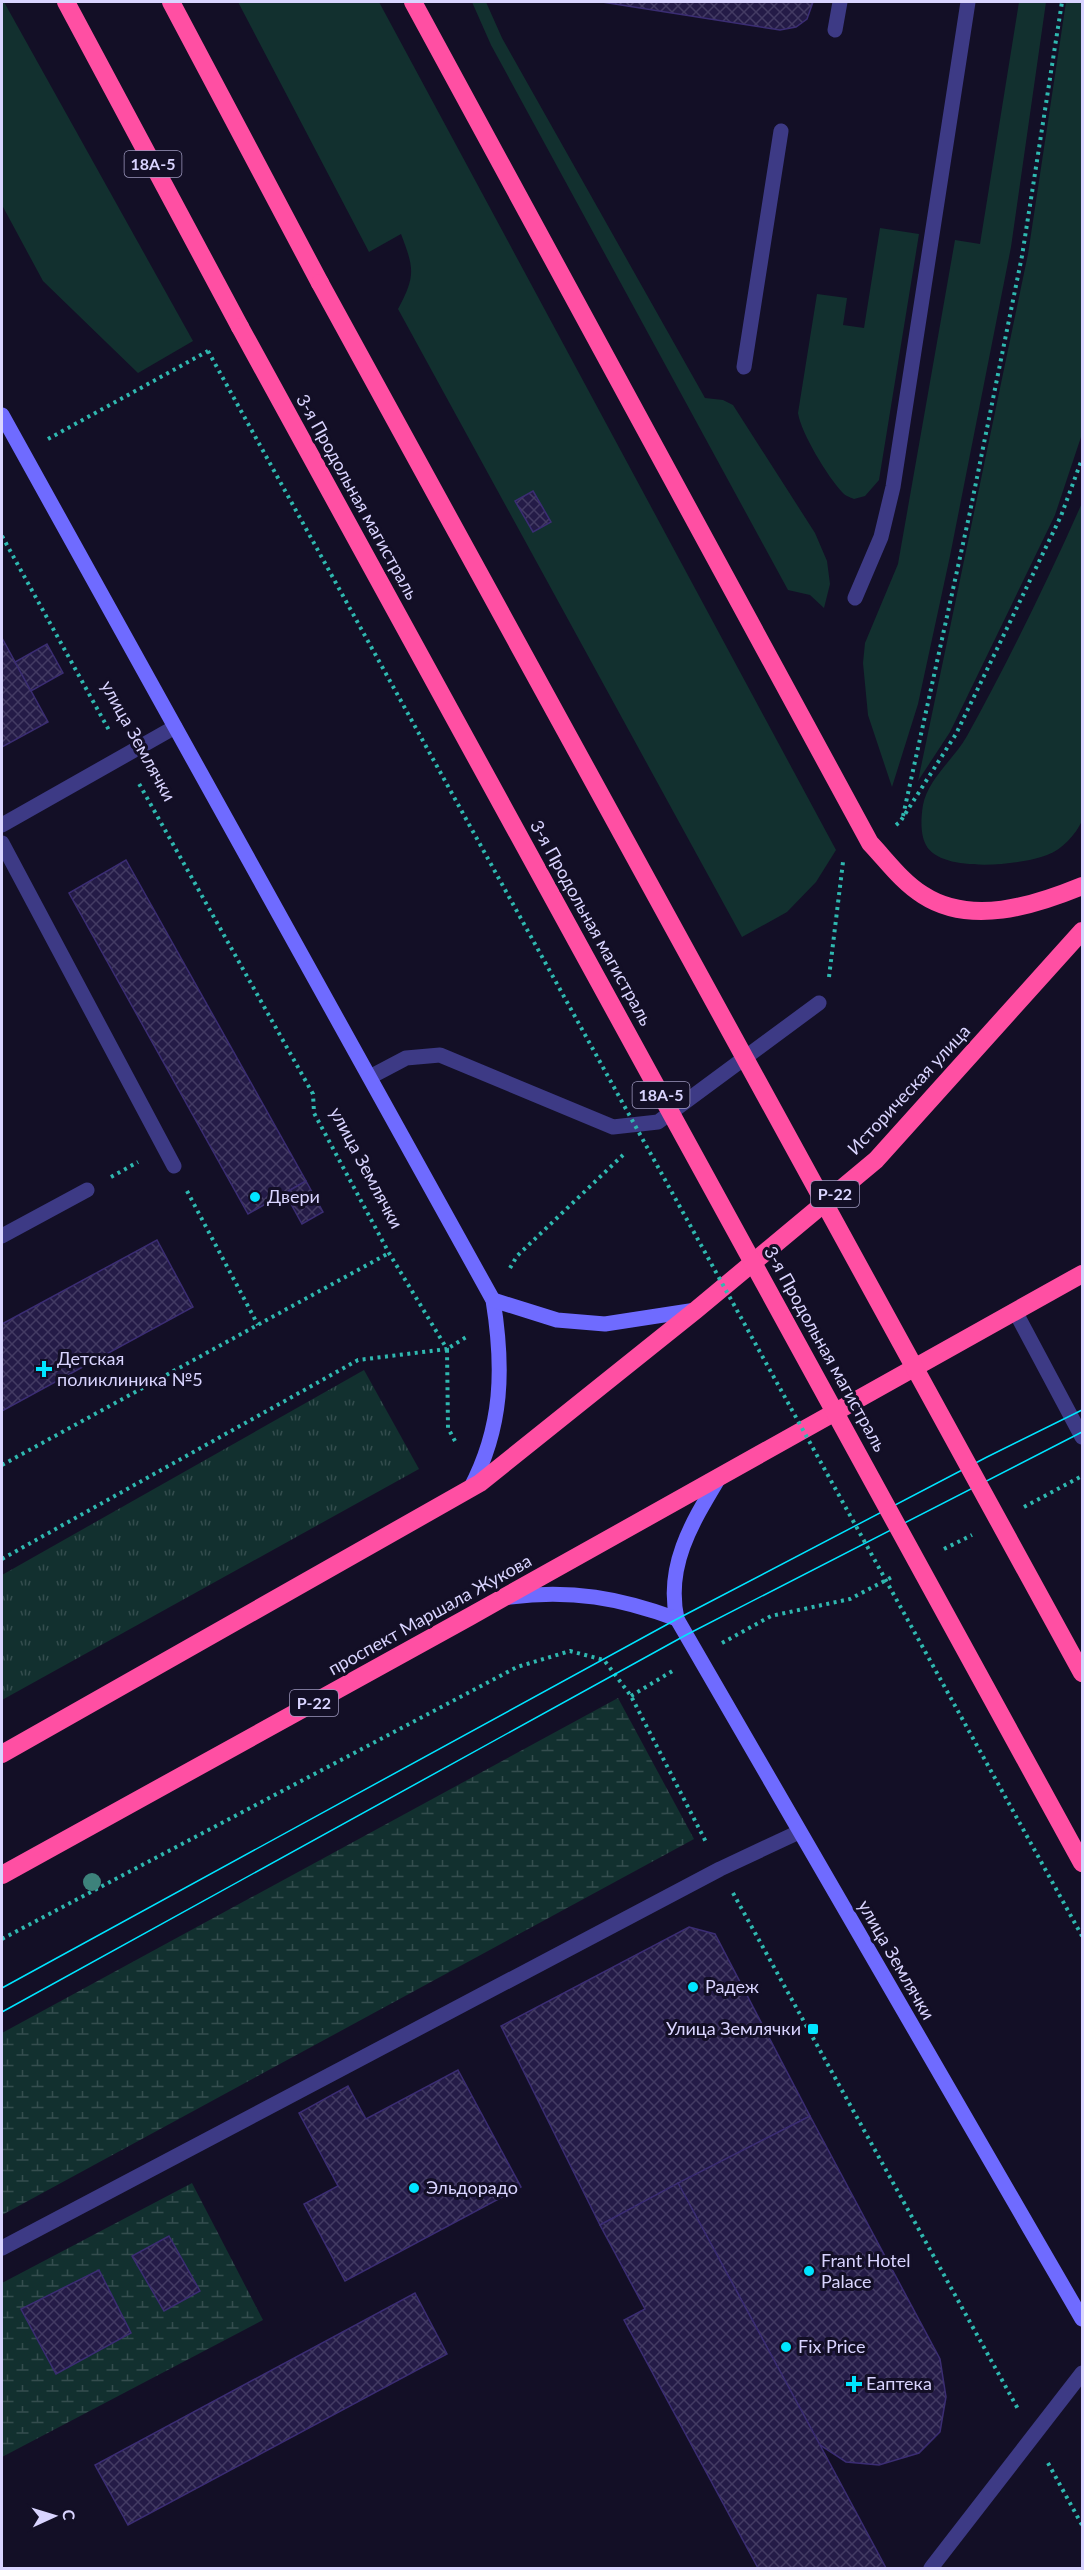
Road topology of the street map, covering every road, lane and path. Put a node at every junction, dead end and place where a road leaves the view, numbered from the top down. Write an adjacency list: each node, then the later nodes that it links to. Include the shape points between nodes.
1 (66, 2): 57 (highway, 3-я Продольная магистраль / 18А-5, bridge, via 240,327)
2 (171, 2): 53 (highway, bridge, via 320,283)
3 (413, 2): 20 (highway)
4 (840, 2): 7 (street)
5 (968, 2): 14 (street, via 894,487 881,537)
6 (1062, 2): 17 (path, via 1022,256)
7 (836, 30)
8 (781, 131): 9 (street)
9 (744, 367)
10 (2, 414): 11 (main road)
11 (23, 453): 15 (main road); 60 (path, bridge, via 208,351)
12 (1083, 459): 17 (path, via 1061,516 956,734)
13 (2, 536): 16 (path, улица Землячки)
14 (855, 598)
15 (175, 727): 16 (street); 24 (main road)
16 (123, 756): 18 (street); 32 (path, улица Землячки, via 313,1094 314,1113)
17 (903, 816): 20 (path)
18 (2, 825)
19 (2, 843): 27 (street)
20 (870, 843): 21 (highway, via 922,895 961,910 1018,906); 23 (path, via 843,862 831,972)
21 (1083, 886)
22 (1083, 931): 35 (highway, Историческая улица / Р-22, via 876,1160)
23 (819, 1003): 25 (street)
24 (370, 1077): 25 (street, via 406,1058 440,1055 613,1127); 34 (main road)
25 (658, 1122): 26 (path)
26 (633, 1146)
27 (164, 1148): 29 (street); 30 (path)
28 (625, 1153): 34 (path, via 517,1256)
29 (174, 1166): 37 (path)
30 (87, 1190): 31 (street)
31 (2, 1236)
32 (389, 1253): 37 (path); 38 (path, улица Землячки)
33 (1083, 1274): 36 (highway, Р-22)
34 (493, 1300): 35 (main road, via 557,1320 605,1323); 38 (path, via 468,1337); 44 (main road, via 499,1404 488,1449)
35 (696, 1310): 44 (highway, Историческая улица / Р-22)
36 (1016, 1312): 39 (street); 42 (highway, Р-22)
37 (258, 1325): 41 (path)
38 (447, 1349): 40 (path, via 448,1428); 48 (path, via 358,1360)
39 (1083, 1437)
40 (455, 1441)
41 (2, 1465)
42 (720, 1476): 50 (highway, проспект Маршала Жукова / Р-22); 51 (main road, via 678,1558 674,1593)
43 (1083, 1476): 45 (path)
44 (470, 1489): 55 (highway, Р-22)
45 (1019, 1510)
46 (977, 1532): 47 (path)
47 (934, 1554)
48 (2, 1559)
49 (903, 1571): 52 (path, via 850,1599 771,1616)
50 (504, 1598): 51 (main road, via 529,1594 608,1598); 59 (highway, проспект Маршала Жукова / Р-22)
51 (677, 1619): 52 (main road, улица Землячки)
52 (698, 1656): 54 (path); 56 (main road, улица Землячки)
53 (1083, 1673)
54 (631, 1696): 58 (path); 61 (path, via 604,1660 570,1651 517,1667)
55 (2, 1754)
56 (800, 1832): 58 (street); 63 (main road, улица Землячки)
57 (1083, 1863)
58 (720, 1869): 62 (street); 65 (path)
59 (2, 1875)
60 (1083, 1936)
61 (2, 1939)
62 (2, 2248)
63 (1083, 2319)
64 (1083, 2373): 65 (street)
65 (1033, 2436): 66 (path); 67 (street)
66 (1083, 2525)
67 (931, 2568)

